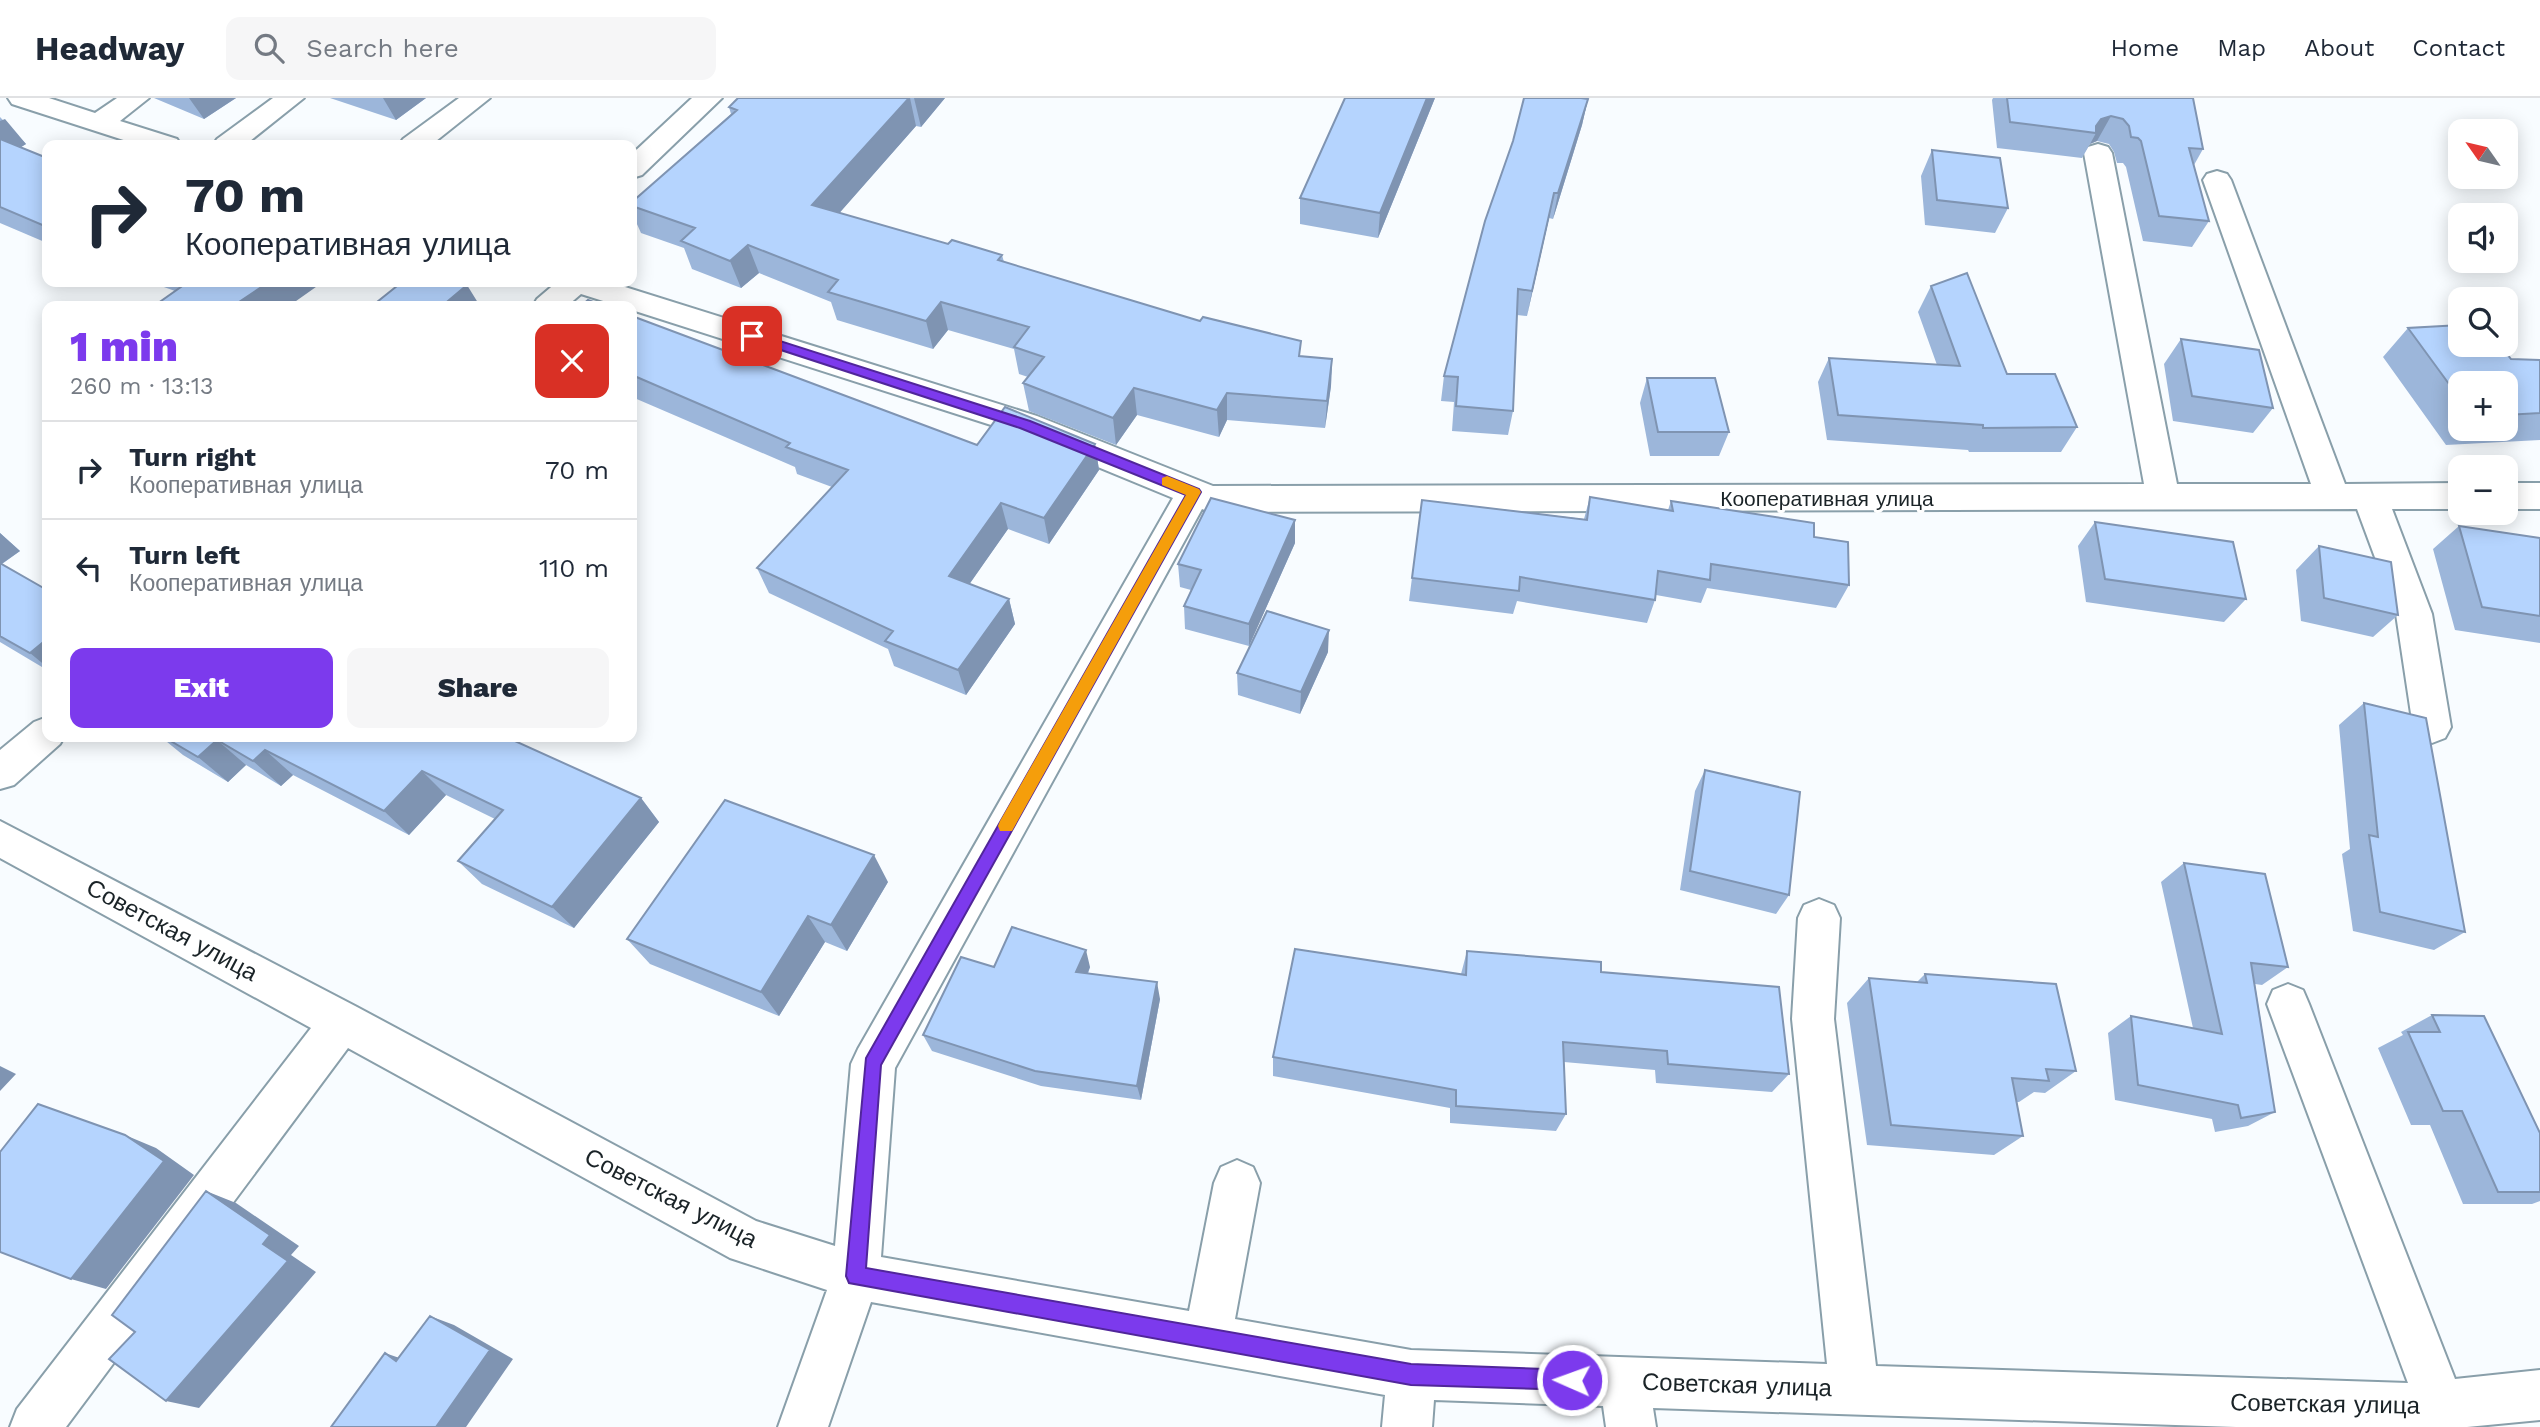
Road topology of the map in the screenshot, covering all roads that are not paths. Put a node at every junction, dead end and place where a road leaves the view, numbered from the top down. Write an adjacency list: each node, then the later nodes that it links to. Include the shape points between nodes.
1 (22, 98): 6 (street)
2 (135, 98): 6 (street)
3 (290, 98): 8 (street)
4 (476, 98): 9 (street)
5 (708, 98): 11 (street)
6 (98, 123): 7 (street)
7 (151, 140)
8 (234, 140)
9 (420, 140)
10 (2098, 153): 22 (street)
11 (637, 164)
12 (2217, 180): 23 (street)
13 (570, 287): 15 (street)
14 (592, 287): 16 (street, Кооперативная улица)
15 (554, 301)
16 (636, 301)
17 (637, 301): 18 (street, Кооперативная улица, via 1025,424)
18 (1194, 492): 22 (street, Кооперативная улица, via 1210,499); 33 (street, via 873,1064)
19 (2448, 496): 24 (street, Кооперативная улица)
20 (2518, 496): 21 (street)
21 (2540, 496)
22 (2163, 497): 23 (street, Кооперативная улица)
23 (2333, 497): 24 (street, Кооперативная улица)
24 (2370, 497): 25 (street, via 2414,614)
25 (2432, 727)
26 (42, 737): 27 (street)
27 (0, 773)
28 (0, 838): 31 (street, Советская улица)
29 (1819, 918): 36 (street, via 1813,1019)
30 (2288, 1004): 39 (street)
31 (342, 1021): 33 (street, Советская улица, via 747,1241); 41 (street)
32 (1237, 1183): 34 (street)
33 (856, 1276): 34 (street, Советская улица); 42 (street)
34 (1208, 1338): 35 (street, Советская улица)
35 (1411, 1374): 38 (street, Советская улица); 43 (street)
36 (1854, 1389): 38 (street, Советская улица); 40 (street, Советская улица)
37 (2540, 1395): 39 (street, Советская улица)
38 (1628, 1404)
39 (2441, 1405): 40 (street, Советская улица)
40 (2268, 1415)
41 (35, 1427)
42 (803, 1427)
43 (1407, 1427)

